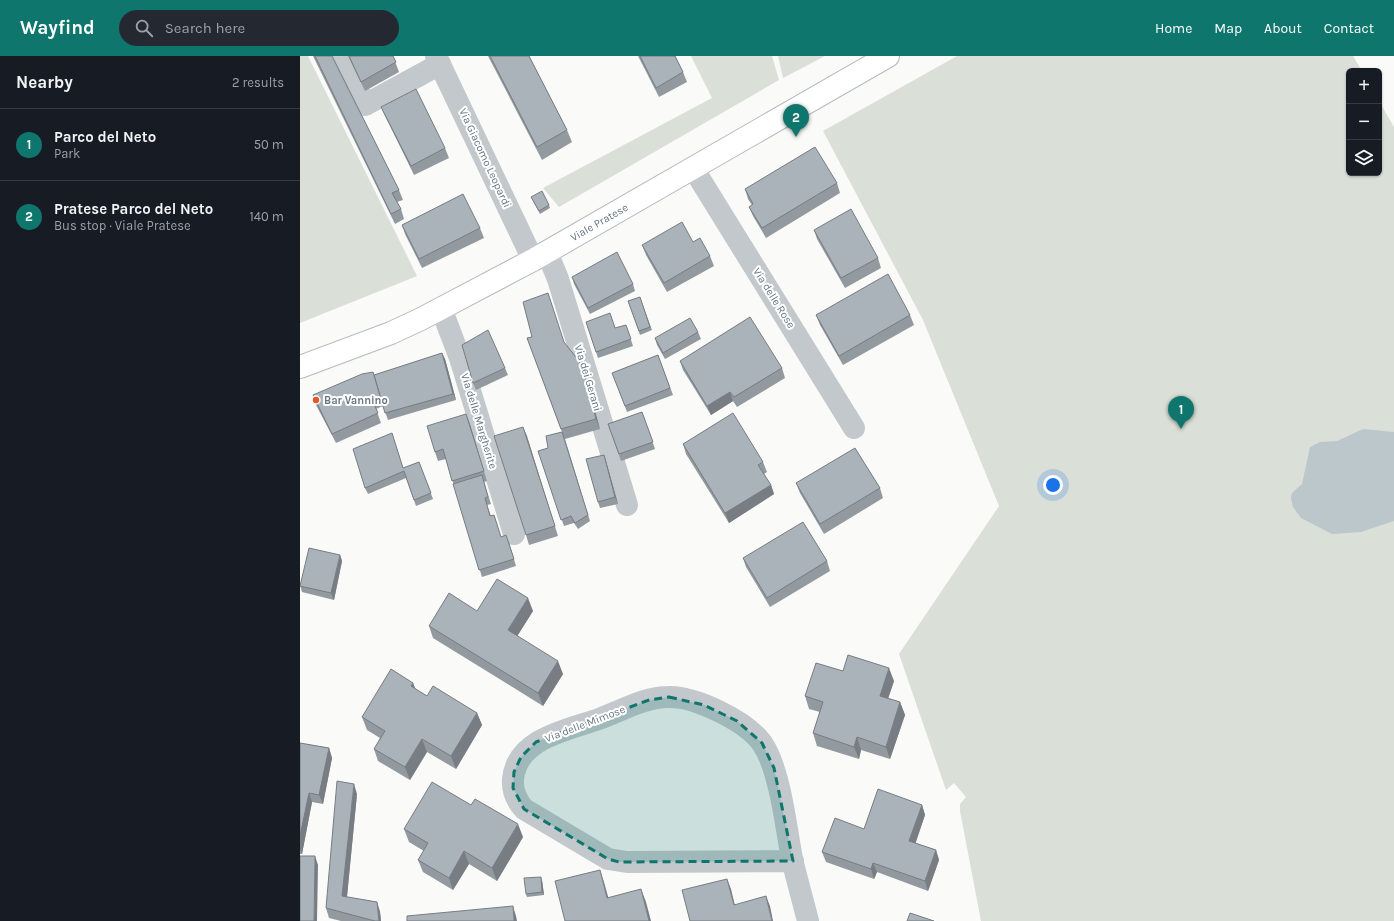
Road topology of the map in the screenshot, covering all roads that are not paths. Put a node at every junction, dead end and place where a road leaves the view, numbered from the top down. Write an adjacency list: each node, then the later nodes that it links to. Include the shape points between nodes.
1 (342, 56): 3 (street, via 365,105)
2 (888, 56): 4 (main road, Viale Pratese)
3 (438, 60): 5 (street, Via Giacomo Leopardi)
4 (694, 168): 5 (main road, Viale Pratese); 8 (street, Via delle Rose)
5 (540, 256): 6 (main road, Viale Pratese); 9 (street, Via dei Gerani, via 558,279)
6 (441, 308): 7 (main road, Viale Pratese, via 391,333); 10 (street, Via delle Margherite, via 460,358)
7 (300, 367)
8 (854, 428)
9 (627, 506)
10 (514, 534)
11 (793, 861): 11 (street, Via delle Mimose, via 774,768 762,743 737,721 688,700 669,697 649,700 536,742 521,757 514,772 515,796 524,809 608,859 627,862); 12 (street, Via delle Mimose)
12 (808, 921)

